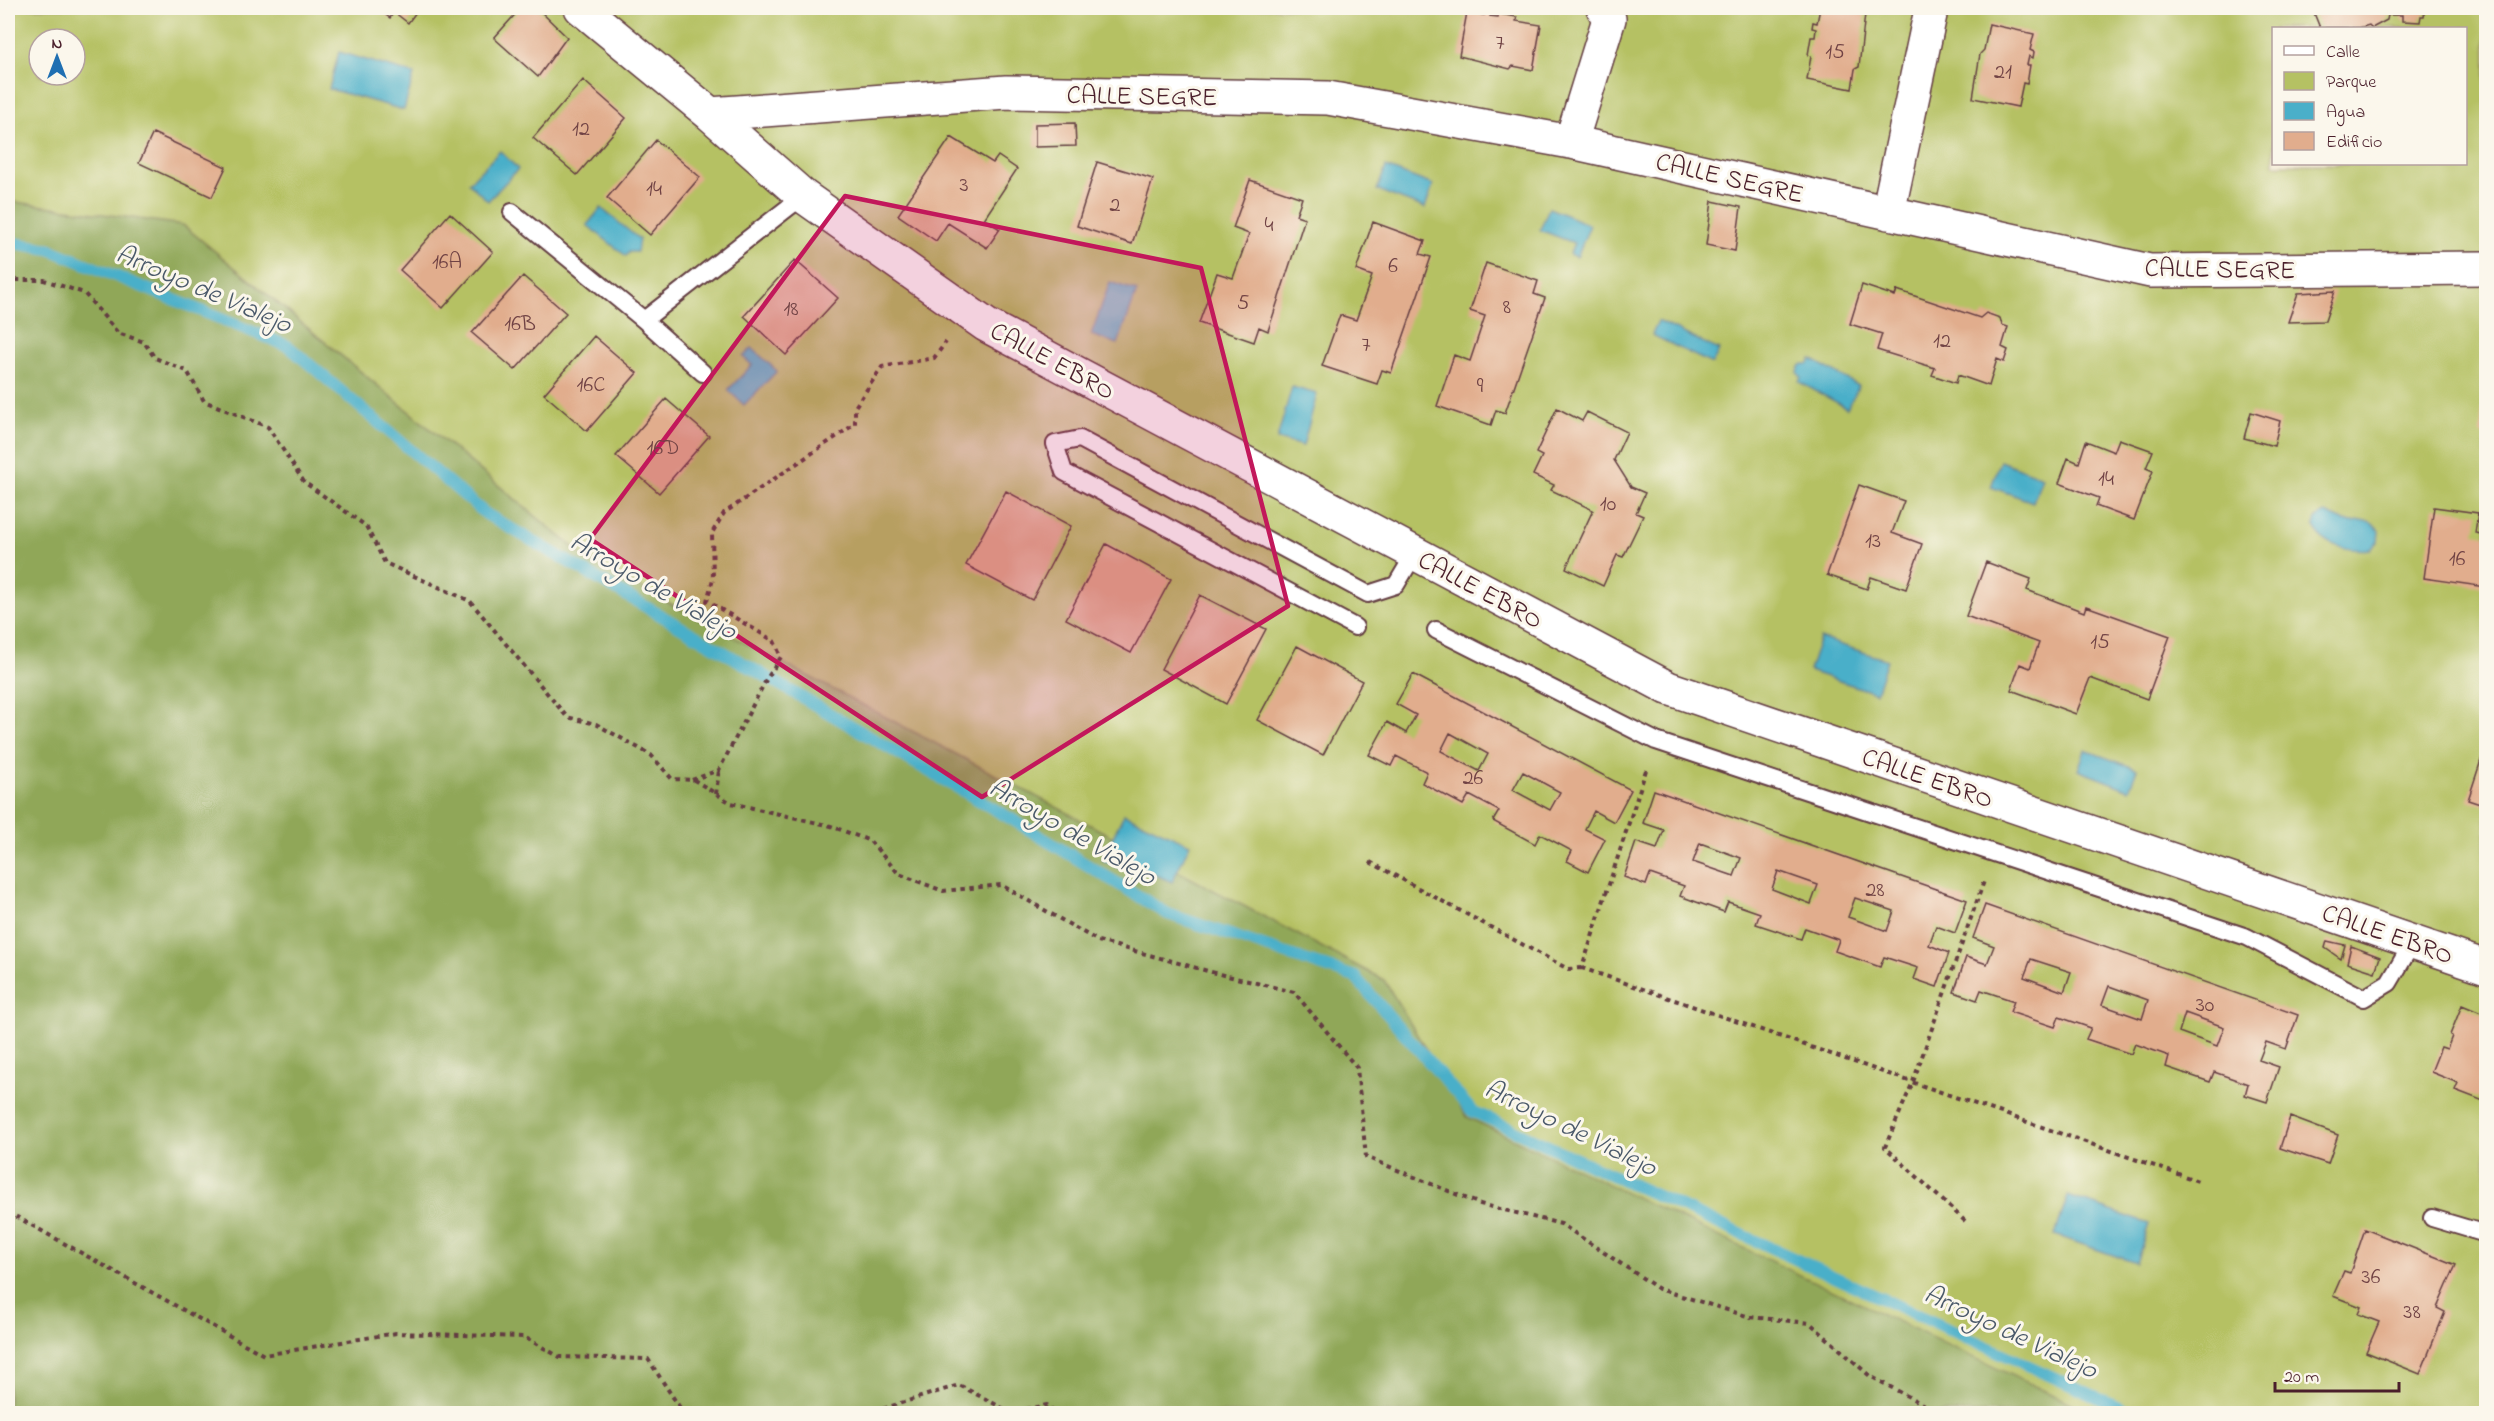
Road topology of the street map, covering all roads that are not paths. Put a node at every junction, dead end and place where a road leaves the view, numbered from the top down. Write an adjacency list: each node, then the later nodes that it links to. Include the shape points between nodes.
1 (581, 8): 4 (street, CALLE EBRO)
2 (1603, 8): 5 (street, via 1609,19)
3 (1931, 10): 8 (street)
4 (710, 114): 5 (street, CALLE SEGRE, via 1006,92 1328,98); 6 (street, CALLE EBRO)
5 (1571, 142): 8 (street, CALLE SEGRE)
6 (803, 196): 10 (lane); 12 (street, CALLE EBRO, via 986,325)
7 (512, 212): 10 (lane)
8 (1888, 213): 9 (street, CALLE SEGRE, via 2150,271)
9 (2487, 268)
10 (644, 320): 11 (lane)
11 (703, 373)
12 (1415, 553): 13 (lane, via 1396,585 1368,594 1080,439 1055,444 1064,472); 15 (street, CALLE EBRO, via 1668,688)
13 (1355, 627)
14 (1436, 630): 15 (lane, via 1656,741 2247,937 2364,998 2389,983)
15 (2413, 942): 16 (street, CALLE EBRO)
16 (2487, 967)
17 (2432, 1218): 18 (lane)
18 (2487, 1234)

